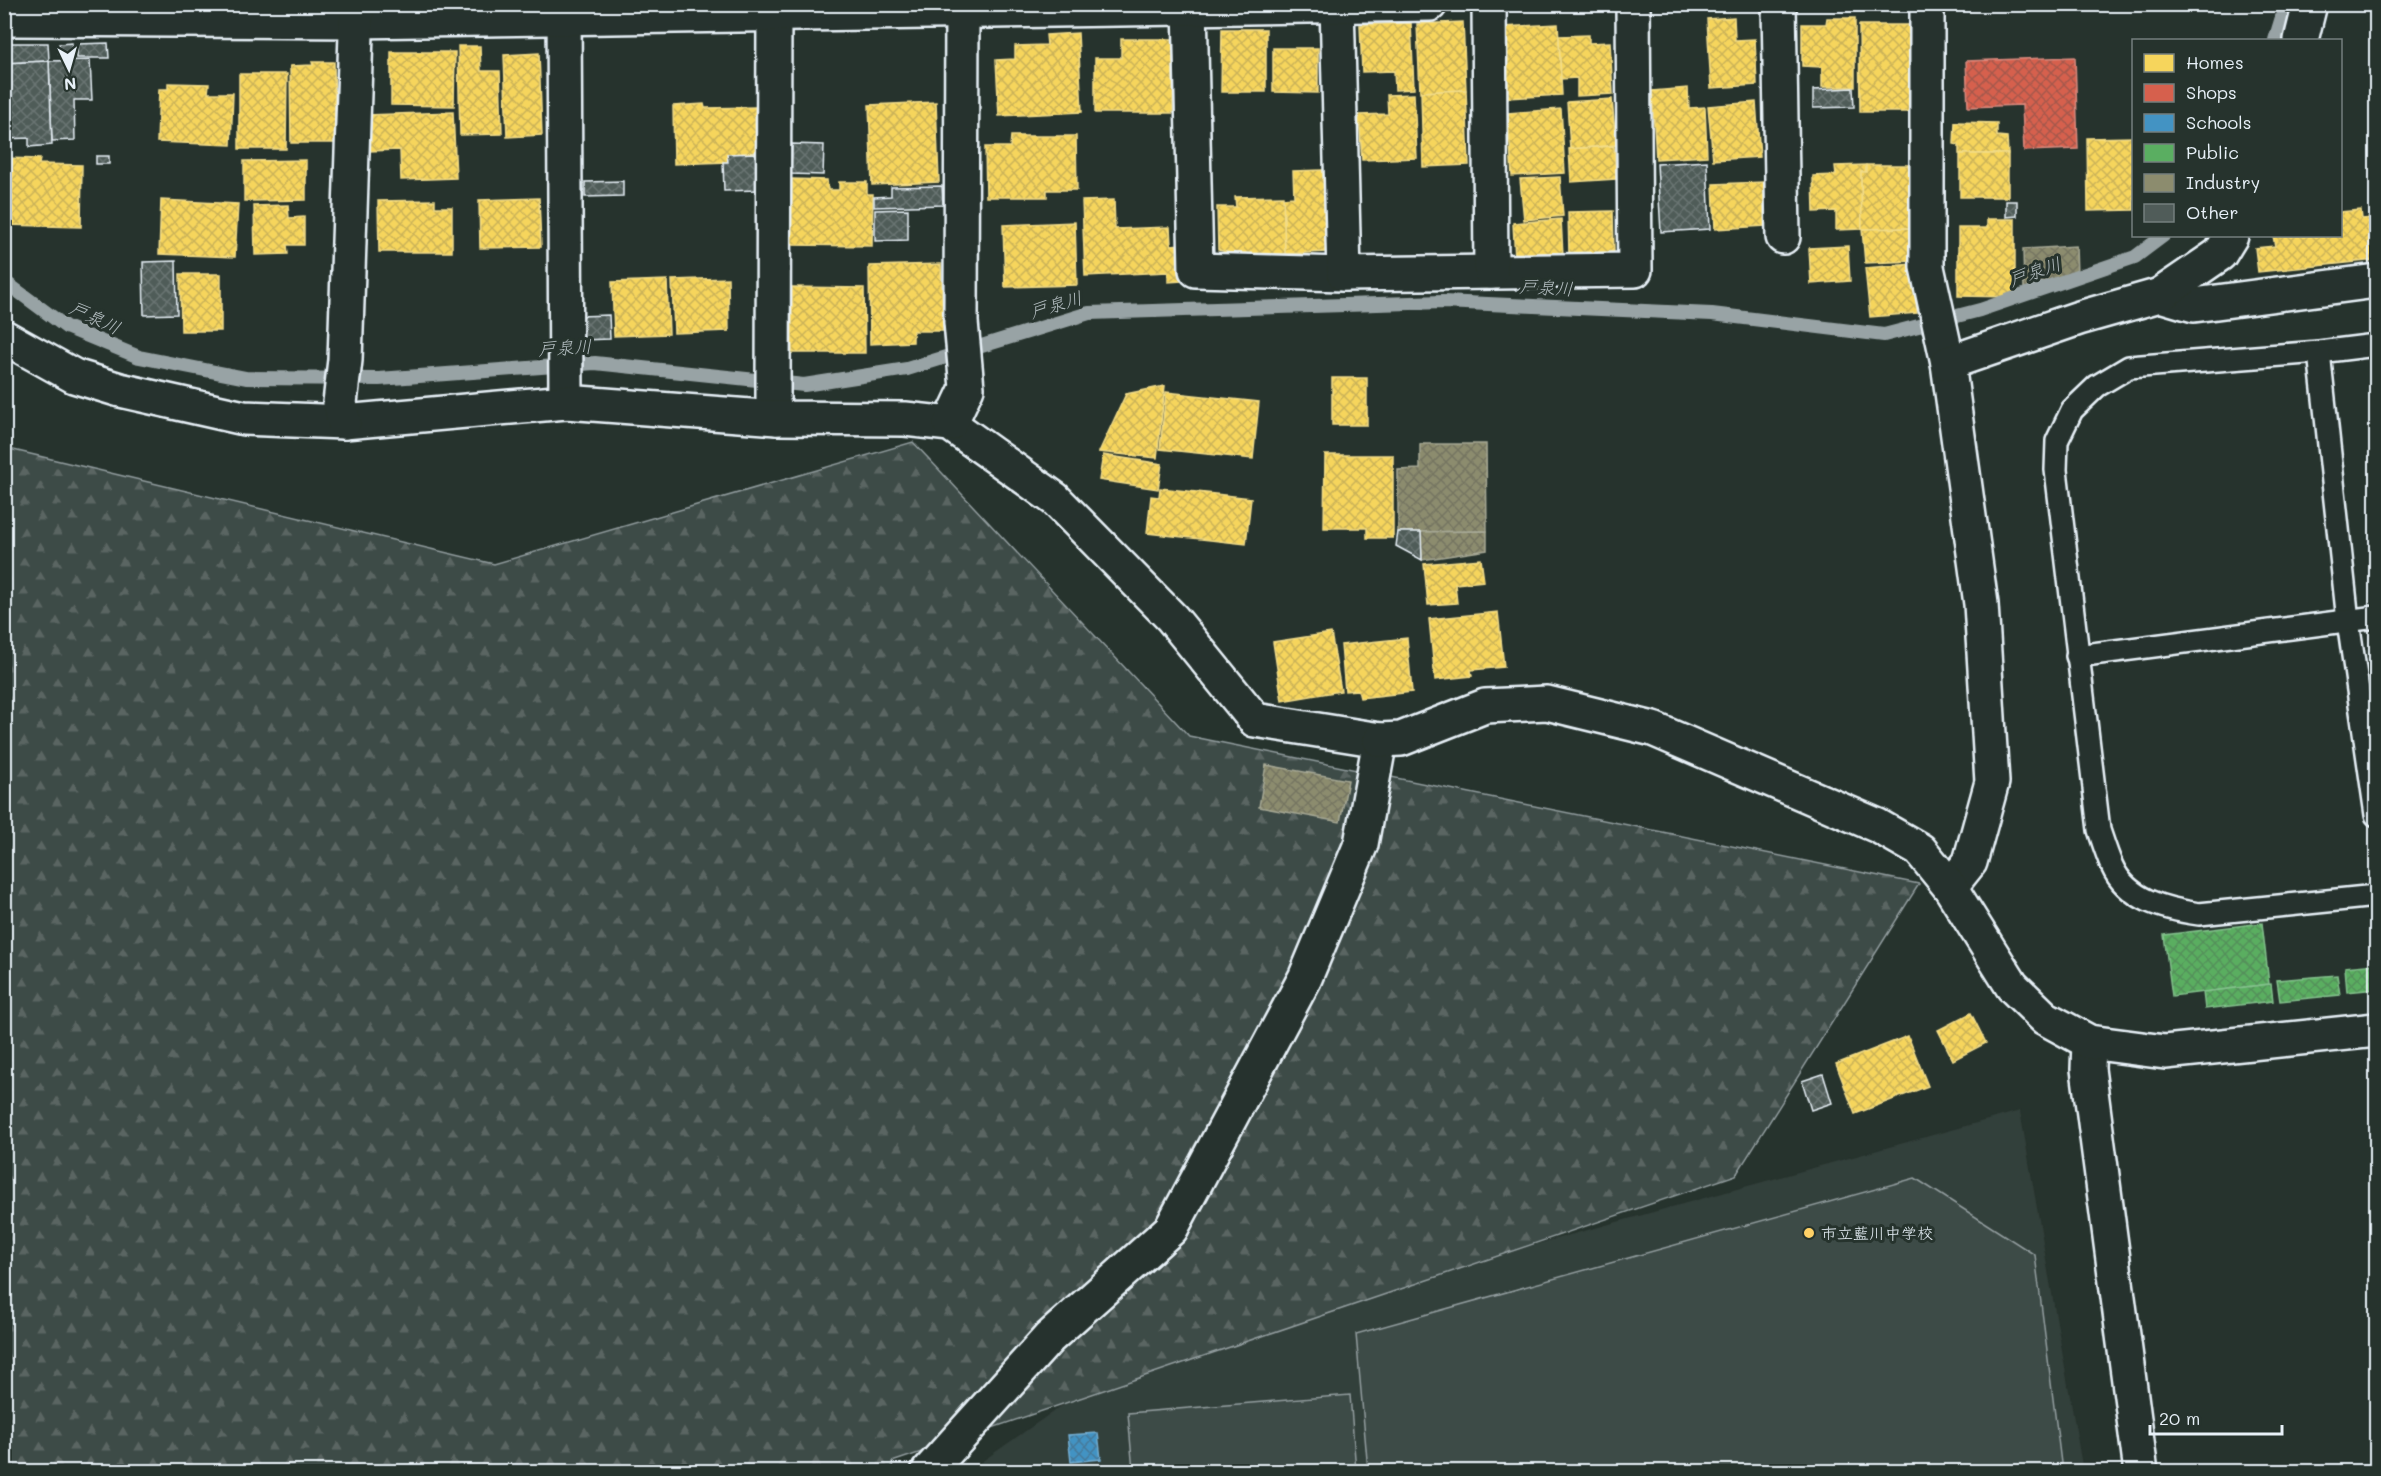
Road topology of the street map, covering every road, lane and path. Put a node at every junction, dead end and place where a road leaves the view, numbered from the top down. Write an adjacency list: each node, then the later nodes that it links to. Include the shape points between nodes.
1 (1430, 4): 7 (street)
2 (1489, 4): 17 (street)
3 (1633, 4): 17 (street, via 1635,270)
4 (1779, 4): 15 (street)
5 (1927, 4): 24 (street, via 1927,267)
6 (2310, 4): 14 (street)
7 (1337, 5): 8 (street); 18 (street)
8 (1190, 6): 9 (street); 18 (street, via 1196,270)
9 (962, 9): 10 (street); 28 (street, via 961,322 967,388)
10 (774, 10): 11 (street); 26 (street, via 773,402)
11 (564, 11): 12 (street); 25 (street)
12 (356, 13): 13 (street); 27 (street, via 345,360 340,403)
13 (12, 19)
14 (2301, 39)
15 (1783, 237)
16 (2230, 237): 20 (street, via 2220,254)
17 (1491, 273): 18 (street)
18 (1344, 274)
19 (2376, 281): 20 (street, via 2194,305)
20 (2160, 295): 24 (street)
21 (4, 337): 27 (street, via 74,376 120,390 244,418)
22 (2376, 345): 23 (lane)
23 (2319, 352): 30 (lane); 31 (lane, via 2129,367 2097,386 2072,410 2057,441 2056,470)
24 (1948, 363): 34 (street, via 1981,604 1992,782 1970,862)
25 (566, 402): 26 (street); 27 (street)
26 (777, 418): 28 (street, via 905,419)
27 (344, 422)
28 (950, 424): 32 (street, via 1054,499 1172,618 1254,720)
29 (2376, 617): 30 (lane)
30 (2348, 621): 31 (lane); 33 (lane)
31 (2077, 656): 35 (lane, via 2099,830 2112,868 2130,892 2170,910 2199,914)
32 (1380, 740): 34 (street, via 1401,739 1485,706 1547,702 1653,729 1878,826 1920,850); 38 (street, via 1361,844 1305,978 1171,1229 1048,1338)
33 (2376, 815)
34 (1950, 887): 37 (street, via 2012,986 2045,1018)
35 (2376, 896)
36 (2376, 1030): 37 (street, via 2165,1052)
37 (2089, 1042): 39 (street, via 2088,1070)
38 (928, 1472)
39 (2141, 1472)

